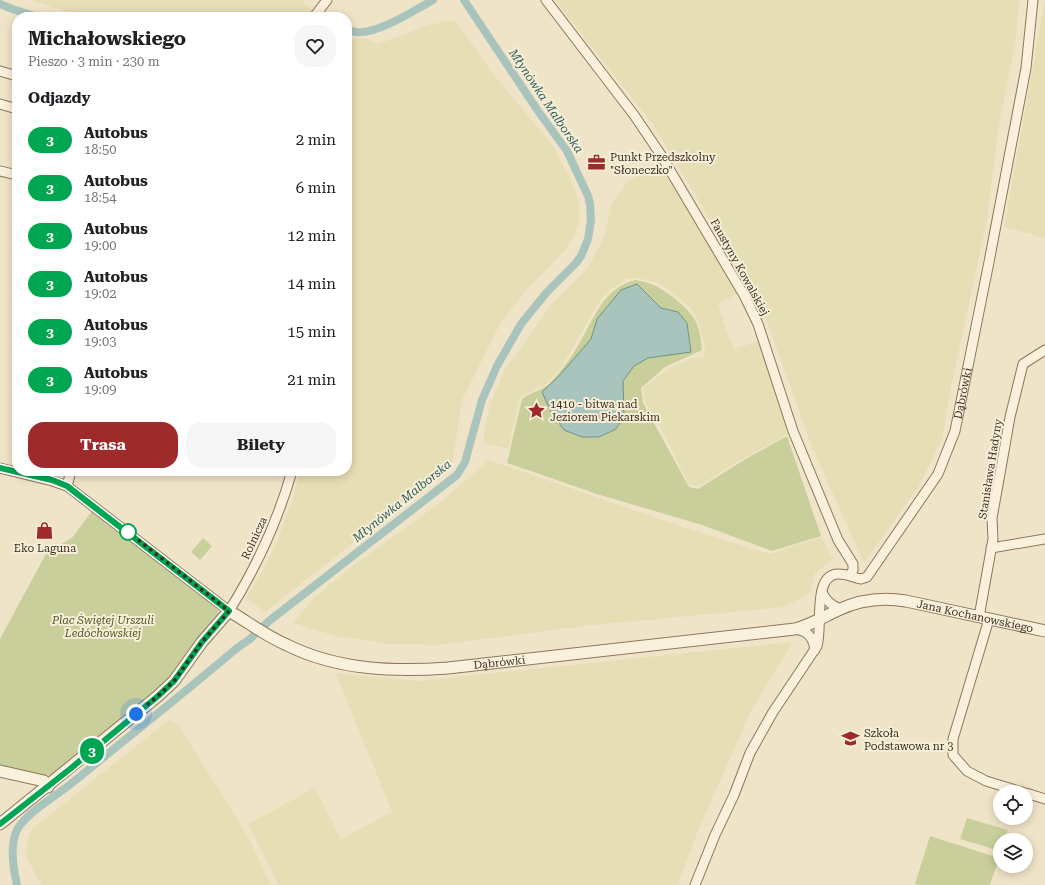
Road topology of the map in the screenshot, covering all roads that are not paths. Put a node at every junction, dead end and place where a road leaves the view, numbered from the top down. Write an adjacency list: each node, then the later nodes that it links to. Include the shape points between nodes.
1 (327, 0): 4 (street)
2 (546, 0): 20 (street, Faustyny Kowalskiej, via 634,115 661,155 745,297 758,324 793,431 838,540 852,564 853,570)
3 (1033, 0): 20 (street, Dąbrówki, via 1026,68 955,431 938,474 867,577 861,579)
4 (318, 12)
5 (0, 71): 6 (street)
6 (12, 75)
7 (0, 104): 8 (street)
8 (12, 108)
9 (0, 170): 10 (street)
10 (12, 174)
11 (1045, 350): 19 (street, Stanisława Hadyny, via 1023,364 1010,417 992,518)
12 (0, 468): 13 (street)
13 (12, 471)
14 (35, 476): 17 (street)
15 (70, 476): 17 (street)
16 (290, 476): 23 (street, Rolnicza, via 280,509 257,561)
17 (67, 486): 23 (street)
18 (1045, 539): 19 (street)
19 (991, 548): 24 (street, Stanisława Hadyny)
20 (850, 575): 21 (street, via 831,576 823,584)
21 (822, 592): 22 (street, via 828,602); 25 (street)
22 (840, 609): 24 (street, Jana Kochanowskiego, via 878,599 888,599); 25 (street, Dąbrówki)
23 (229, 611): 26 (street, Dąbrówki, via 299,651 335,662 370,668 411,670); 31 (street, via 167,688)
24 (984, 618): 27 (street, Jana Kochanowskiego); 30 (street, Stanisława Hadyny, via 967,695 953,739 953,755 967,771)
25 (819, 620): 26 (street, Dąbrówki); 28 (street, via 820,636)
26 (795, 629): 28 (street, via 809,634)
27 (1045, 631)
28 (815, 650): 35 (street, via 773,712 750,753)
29 (0, 772): 31 (street, via 44,781)
30 (999, 785)
31 (48, 787): 34 (street)
32 (1033, 795): 33 (street)
33 (1045, 798)
34 (0, 824)
35 (695, 885)

